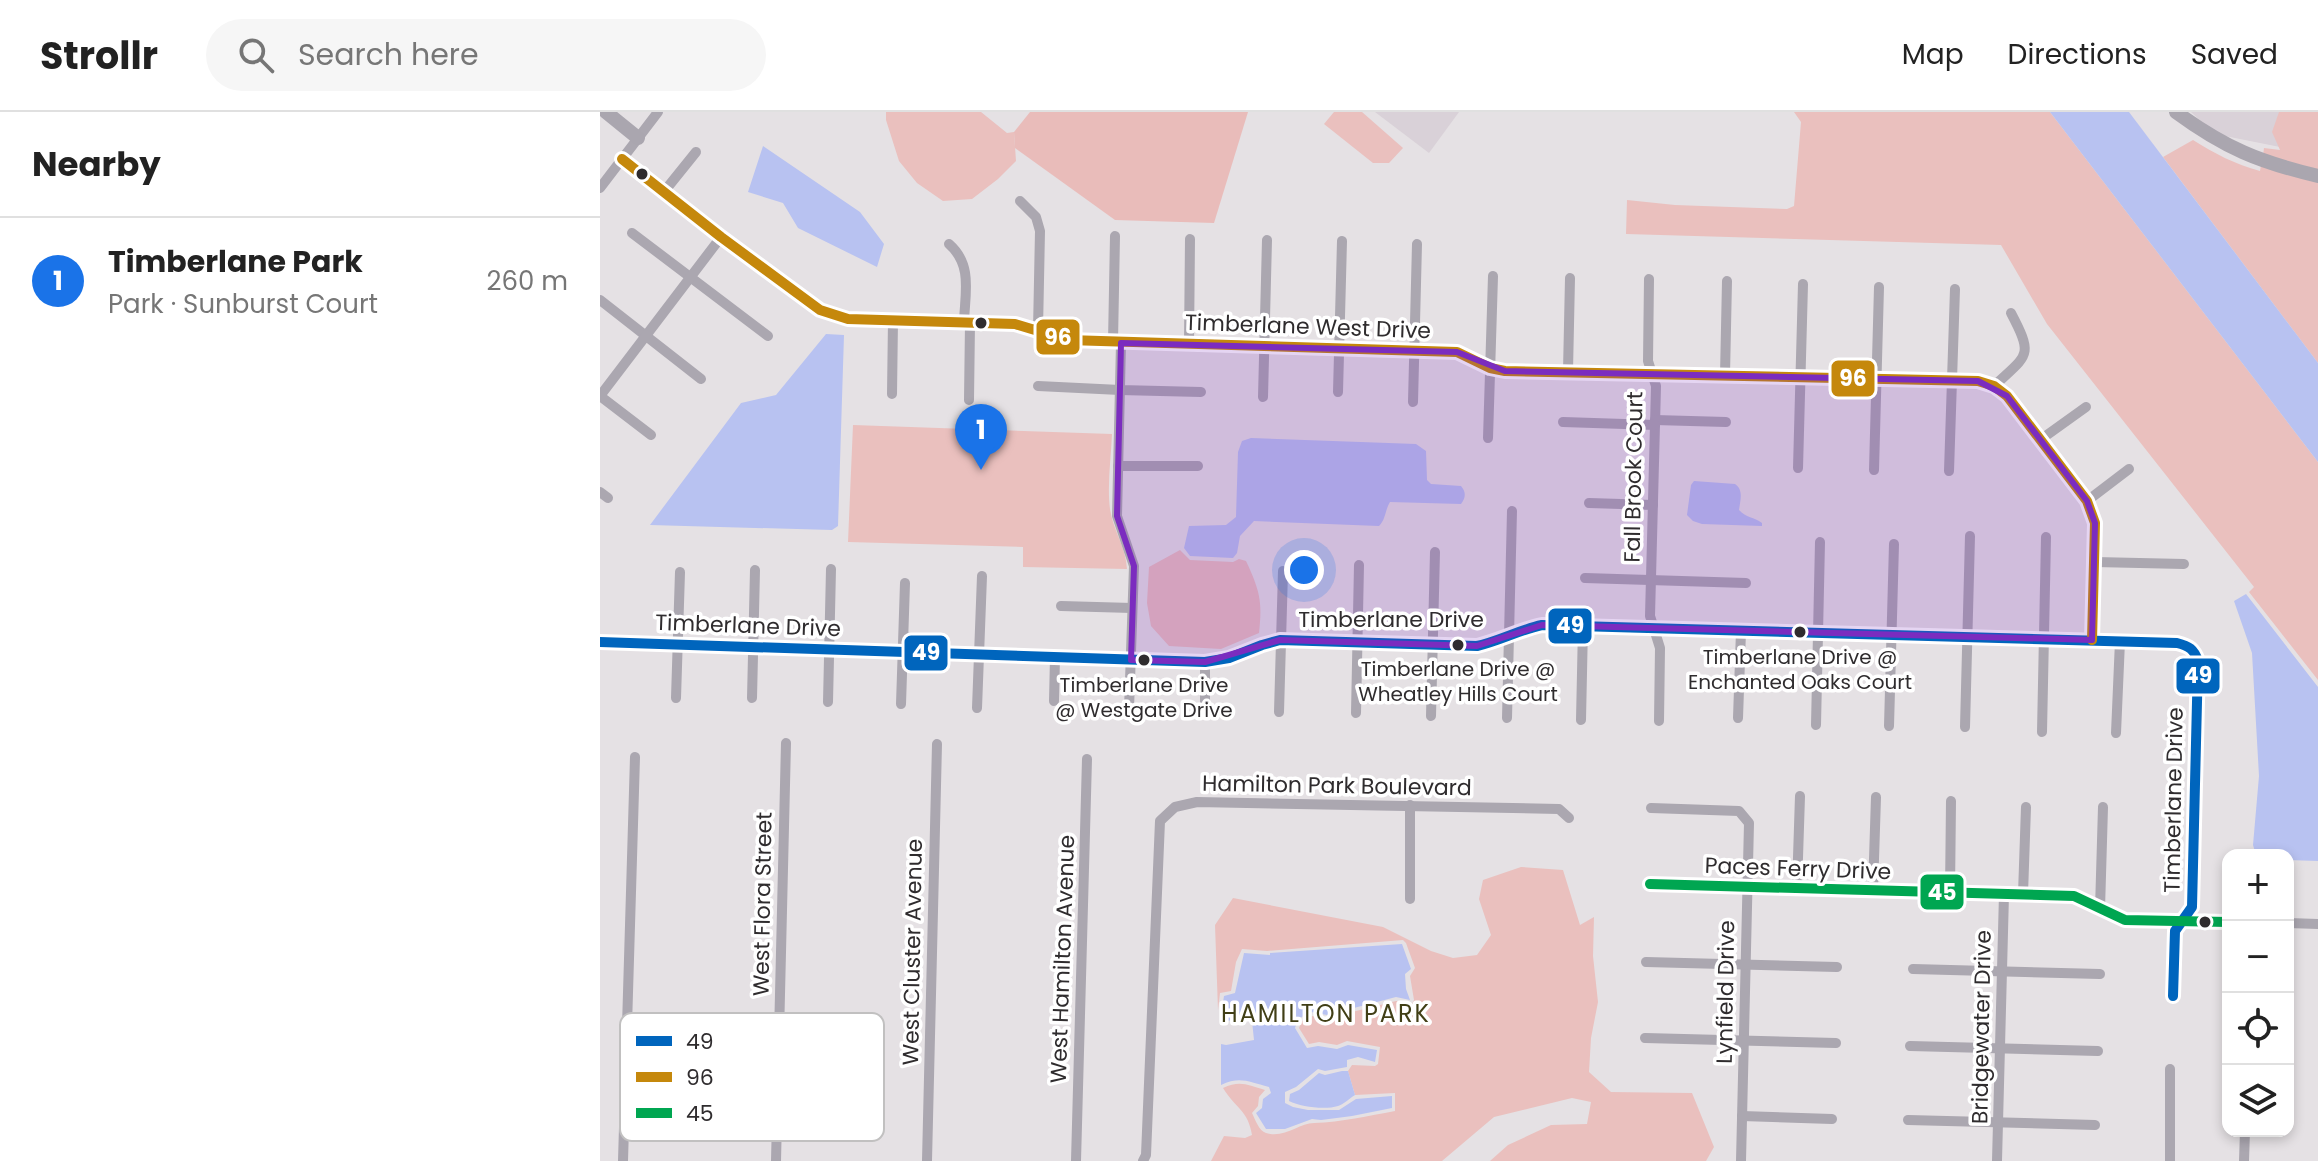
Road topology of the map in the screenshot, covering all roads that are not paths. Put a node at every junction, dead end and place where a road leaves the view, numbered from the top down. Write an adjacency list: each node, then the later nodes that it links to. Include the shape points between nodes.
1 (606, 112): 4 (street)
2 (658, 112): 4 (street)
3 (2176, 112): 7 (street, via 2246,155)
4 (638, 138): 6 (street)
5 (696, 152): 9 (street)
6 (622, 159): 8 (street); 9 (street, Timberlane West Drive)
7 (2318, 176)
8 (600, 188)
9 (663, 193): 13 (street, Timberlane West Drive)
10 (1020, 201): 31 (street, via 1036,217 1040,231)
11 (632, 233): 20 (street)
12 (1115, 236): 34 (street)
13 (721, 237): 20 (street); 29 (street, Timberlane West Drive, via 820,310 848,319)
14 (1190, 239): 35 (street)
15 (1267, 240): 36 (street)
16 (1342, 241): 37 (street)
17 (949, 244): 30 (street, via 965,266)
18 (1417, 244): 38 (street)
19 (1493, 276): 39 (street)
20 (690, 277): 32 (street); 33 (street)
21 (1570, 278): 40 (street)
22 (1649, 279): 41 (street, Fall Brook Court)
23 (1727, 281): 42 (street)
24 (1803, 284): 43 (street)
25 (1879, 287): 44 (street)
26 (1955, 289): 46 (street)
27 (600, 300): 32 (street)
28 (2011, 313): 48 (street, via 2026,351)
29 (893, 320): 30 (street, Timberlane West Drive); 52 (street)
30 (967, 322): 31 (street, Timberlane West Drive); 55 (street)
31 (1038, 330): 34 (street, Timberlane West Drive, via 1068,340)
32 (646, 336): 45 (street); 53 (street)
33 (768, 336)
34 (1117, 342): 35 (street, Timberlane West Drive); 49 (street)
35 (1189, 344): 36 (street, Timberlane West Drive)
36 (1265, 346): 37 (street, Timberlane West Drive); 54 (street)
37 (1340, 348): 38 (street, Timberlane West Drive); 51 (street)
38 (1414, 351): 39 (street, Timberlane West Drive, via 1457,352); 56 (street)
39 (1490, 368): 40 (street, Timberlane West Drive); 62 (street)
40 (1568, 371): 41 (street, Timberlane West Drive)
41 (1652, 373): 42 (street, Timberlane West Drive); 59 (street, Fall Brook Court)
42 (1725, 375): 43 (street, Timberlane West Drive)
43 (1801, 377): 44 (street, Timberlane West Drive); 66 (street)
44 (1876, 378): 46 (street, Timberlane West Drive); 68 (street)
45 (701, 379)
46 (1952, 380): 48 (street, Timberlane West Drive); 69 (street)
47 (1038, 386): 49 (street)
48 (1994, 386): 63 (street)
49 (1120, 390): 50 (street); 64 (street)
50 (1201, 392)
51 (1338, 392)
52 (892, 394)
53 (600, 396): 61 (street)
54 (1263, 397)
55 (969, 400)
56 (1413, 402)
57 (2086, 407): 63 (street)
58 (1563, 422): 59 (street)
59 (1655, 422): 60 (street); 72 (street, Fall Brook Court)
60 (1726, 422)
61 (651, 435)
62 (1488, 438)
63 (2040, 440): 70 (street)
64 (1118, 466): 65 (street); 92 (street, via 1117,516 1134,566)
65 (1198, 466)
66 (1798, 468)
67 (2129, 469): 70 (street)
68 (1874, 470)
69 (1949, 471)
70 (2087, 501): 79 (street, via 2095,523)
71 (1589, 503): 72 (street)
72 (1653, 505): 88 (street, Fall Brook Court)
73 (1512, 511): 98 (street)
74 (1970, 536): 99 (street)
75 (2046, 537): 100 (street)
76 (1820, 542): 96 (street)
77 (1894, 544): 97 (street)
78 (1435, 552): 107 (street)
79 (2095, 562): 80 (street); 102 (street)
80 (2184, 564)
81 (1359, 565): 105 (street)
82 (831, 569): 109 (street)
83 (755, 570): 108 (street)
84 (1283, 571): 101 (street)
85 (680, 572): 106 (street)
86 (982, 576): 111 (street)
87 (1585, 578): 88 (street)
88 (1651, 581): 90 (street); 94 (street, Fall Brook Court)
89 (905, 583): 110 (street)
90 (1746, 583)
91 (1061, 606): 92 (street)
92 (1132, 608): 113 (street)
93 (1583, 626): 94 (street, Timberlane Drive); 98 (street, Timberlane Drive, via 1542,625); 128 (street)
94 (1655, 628): 95 (street, Timberlane Drive); 129 (street, Fall Brook Court, via 1660,648)
95 (1741, 631): 96 (street, Timberlane Drive); 127 (street)
96 (1818, 633): 97 (street, Timberlane Drive); 130 (street)
97 (1891, 634): 99 (street, Timberlane Drive); 131 (street)
98 (1509, 636): 107 (street, Timberlane Drive, via 1477,646); 126 (street)
99 (1968, 636): 100 (street, Timberlane Drive); 132 (street)
100 (2043, 639): 102 (street, Timberlane Drive); 133 (street)
101 (1280, 640): 105 (street, Timberlane Drive); 114 (street, Timberlane Drive); 123 (street)
102 (2092, 640): 103 (street, Timberlane Drive)
103 (2120, 641): 134 (street); 156 (street, Timberlane Drive, via 2189,646 2198,661 2192,907)
104 (600, 643): 106 (street, Timberlane Drive)
105 (1357, 643): 107 (street, Timberlane Drive); 124 (street)
106 (678, 645): 108 (street, Timberlane Drive); 115 (street)
107 (1432, 646): 125 (street)
108 (753, 647): 109 (street, Timberlane Drive); 116 (street)
109 (829, 650): 110 (street, Timberlane Drive); 118 (street)
110 (904, 652): 111 (street, Timberlane Drive); 119 (street)
111 (980, 655): 112 (street, Timberlane Drive); 120 (street)
112 (1055, 657): 113 (street, Timberlane Drive); 117 (street)
113 (1131, 660): 114 (street, Timberlane Drive); 121 (street)
114 (1205, 662): 122 (street)
115 (676, 698)
116 (752, 698)
117 (1054, 701)
118 (828, 702)
119 (901, 704)
120 (977, 708)
121 (1129, 709)
122 (1205, 710)
123 (1279, 712)
124 (1356, 713)
125 (1431, 716)
126 (1507, 718)
127 (1738, 718)
128 (1581, 720)
129 (1659, 721)
130 (1816, 725)
131 (1889, 726)
132 (1965, 727)
133 (2042, 732)
134 (2116, 733)
135 (786, 743): 168 (street, West Flora Street)
136 (937, 744): 186 (street, West Cluster Avenue)
137 (635, 757): 167 (street)
138 (1087, 759): 187 (street, West Hamilton Avenue)
139 (1800, 796): 149 (street)
140 (1876, 797): 150 (street)
141 (1951, 801): 151 (street)
142 (1410, 805): 146 (street, Hamilton Park Boulevard, via 1559,809); 154 (street); 188 (street, Hamilton Park Boulevard, via 1197,802 1175,807 1160,821)
143 (2026, 807): 153 (street)
144 (2103, 807): 155 (street)
145 (1651, 808): 148 (street, Lynfield Drive, via 1739,811 1749,823)
146 (1569, 818)
147 (1650, 884): 148 (street, Paces Ferry Drive)
148 (1747, 887): 149 (street, Paces Ferry Drive); 161 (street, Lynfield Drive)
149 (1797, 888): 150 (street, Paces Ferry Drive)
150 (1873, 890): 151 (street, Paces Ferry Drive)
151 (1950, 892): 152 (street, Paces Ferry Drive)
152 (2004, 894): 153 (street, Paces Ferry Drive); 164 (street, Bridgewater Drive)
153 (2023, 894): 155 (street, Paces Ferry Drive, via 2074,896)
154 (1410, 899)
155 (2100, 909): 156 (street, Paces Ferry Drive, via 2125,920)
156 (2184, 922): 157 (street, Paces Ferry Drive); 166 (street, via 2175,931)
157 (2222, 922)
158 (2294, 923): 159 (street)
159 (2318, 924)
160 (1646, 962): 161 (street)
161 (1746, 965): 162 (street); 170 (street, Lynfield Drive)
162 (1837, 967)
163 (1913, 969): 164 (street)
164 (2002, 972): 165 (street); 173 (street, Bridgewater Drive)
165 (2100, 974)
166 (2173, 996)
167 (627, 1013)
168 (780, 1013)
169 (1645, 1038): 170 (street)
170 (1744, 1041): 171 (street); 176 (street, Lynfield Drive)
171 (1836, 1043)
172 (1910, 1046): 173 (street)
173 (2000, 1048): 174 (street); 179 (street, Bridgewater Drive)
174 (2098, 1051)
175 (2170, 1069): 191 (street)
176 (1742, 1116): 177 (street); 189 (street, Lynfield Drive)
177 (1832, 1119)
178 (1908, 1120): 179 (street)
179 (1998, 1123): 180 (street); 190 (street, Bridgewater Drive)
180 (2095, 1125)
181 (2245, 1137): 192 (street)
182 (624, 1141): 184 (street)
183 (776, 1141): 185 (street, West Flora Street)
184 (623, 1161)
185 (776, 1161)
186 (927, 1161)
187 (1076, 1161)
188 (1143, 1161)
189 (1741, 1161)
190 (1997, 1161)
191 (2170, 1161)
192 (2244, 1161)

